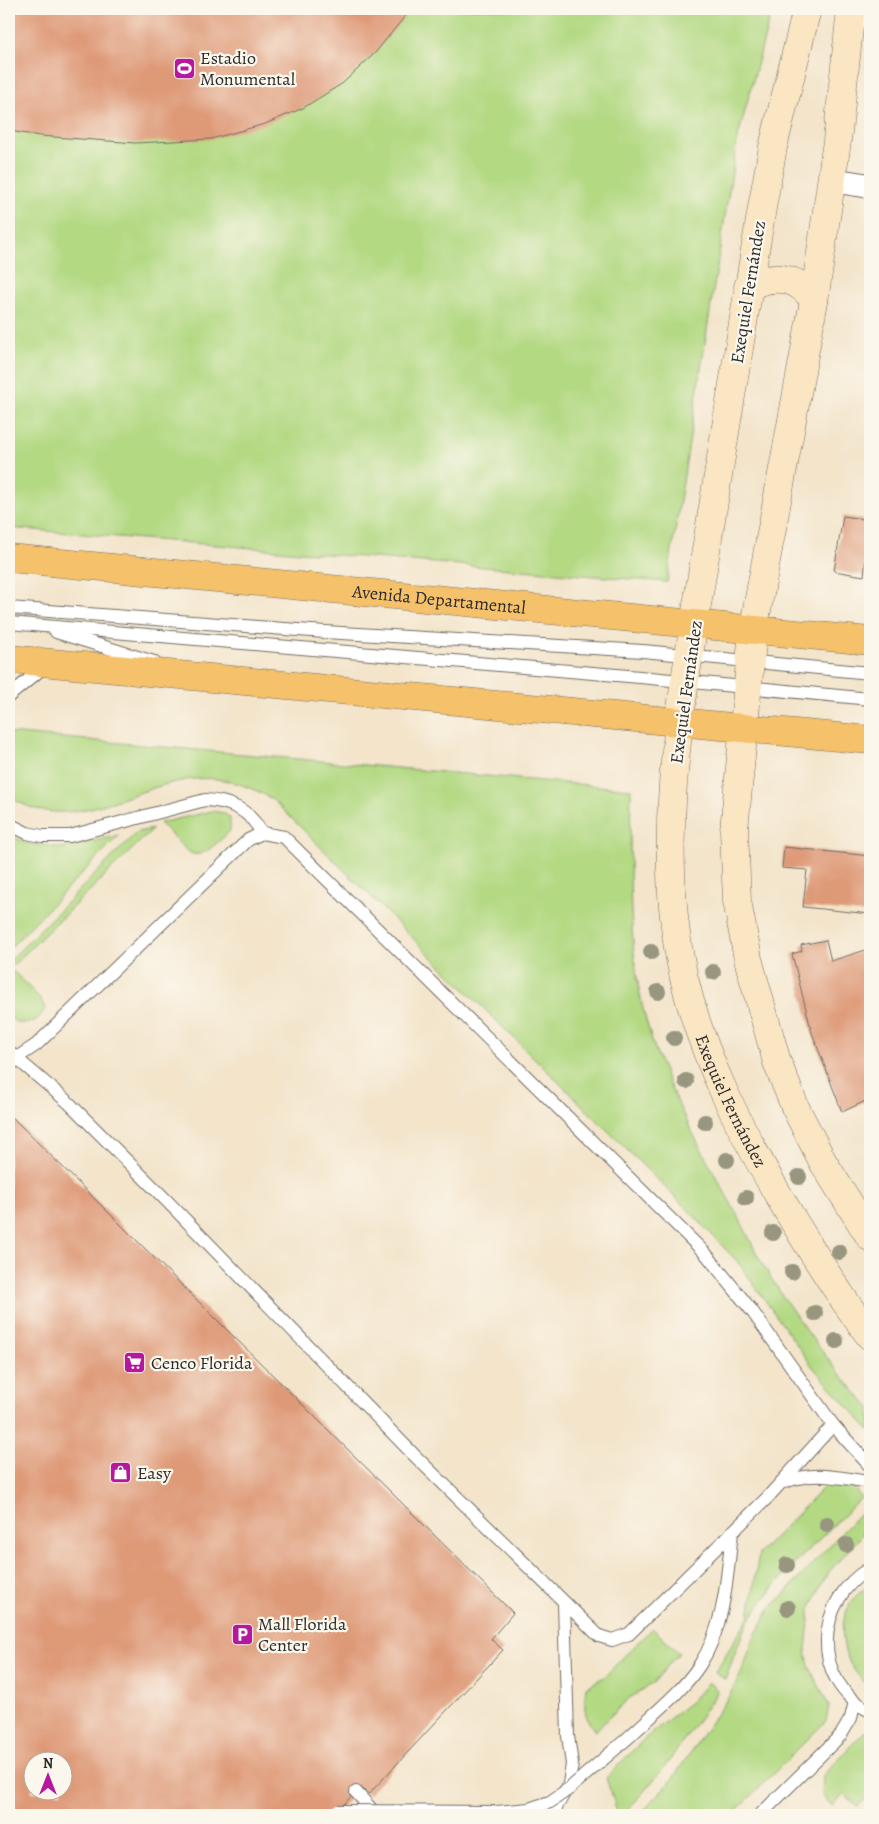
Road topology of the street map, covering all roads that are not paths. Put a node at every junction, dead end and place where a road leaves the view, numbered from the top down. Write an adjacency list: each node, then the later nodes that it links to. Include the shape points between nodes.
1 (807, 9): 5 (main road, Exequiel Fernández, via 773,147)
2 (858, 12): 3 (main road)
3 (831, 180): 4 (street); 6 (main road)
4 (870, 186)
5 (748, 287): 6 (main road, via 759,281 784,278 808,291); 11 (main road, Exequiel Fernández)
6 (814, 301): 12 (main road)
7 (9, 558): 11 (main road, Avenida Departamental)
8 (9, 608): 16 (lane, via 334,633 512,642)
9 (9, 623): 10 (lane)
10 (32, 625): 16 (lane); 19 (lane)
11 (694, 625): 12 (main road, Avenida Departamental); 16 (main road, Exequiel Fernández)
12 (754, 631): 13 (main road, Avenida Departamental); 18 (main road)
13 (870, 641)
14 (9, 659): 15 (main road)
15 (50, 662): 19 (main road); 20 (lane)
16 (688, 669): 18 (lane); 18 (lane); 22 (main road, Exequiel Fernández)
17 (870, 673): 18 (lane)
18 (749, 675): 21 (lane); 23 (main road)
19 (200, 677): 22 (main road)
20 (9, 696)
21 (870, 699)
22 (681, 722): 23 (main road); 29 (main road, Exequiel Fernández, via 672,810 672,876 675,927 696,1024 726,1099 755,1153 810,1249)
23 (744, 728): 24 (main road); 28 (main road, via 735,805 735,856 737,901 750,969 771,1044 795,1107 823,1162)
24 (870, 740)
25 (9, 824): 26 (lane, via 42,836 70,836 205,800 240,808)
26 (262, 834): 27 (lane, via 243,845 36,1044); 30 (lane, via 275,834 289,842 706,1254 752,1311)
27 (11, 1055): 36 (lane, via 69,1103)
28 (870, 1237)
29 (870, 1336)
30 (833, 1425): 31 (lane); 32 (lane)
31 (870, 1466)
32 (782, 1482): 33 (lane, via 808,1475); 34 (lane)
33 (870, 1482)
34 (732, 1532): 36 (lane, via 623,1637 606,1640 599,1636); 41 (lane, bridge, via 722,1611 705,1655 683,1685 570,1788 540,1806 496,1812)
35 (870, 1568): 37 (lane, via 854,1579 840,1595 830,1614 826,1635 831,1666)
36 (564, 1603): 42 (lane, via 568,1736 572,1764 569,1784)
37 (855, 1701): 38 (lane); 43 (lane, via 851,1718 841,1734)
38 (870, 1711)
39 (356, 1792): 41 (lane)
40 (338, 1811): 41 (lane, bridge)
41 (373, 1811)
42 (552, 1815)
43 (760, 1815)

